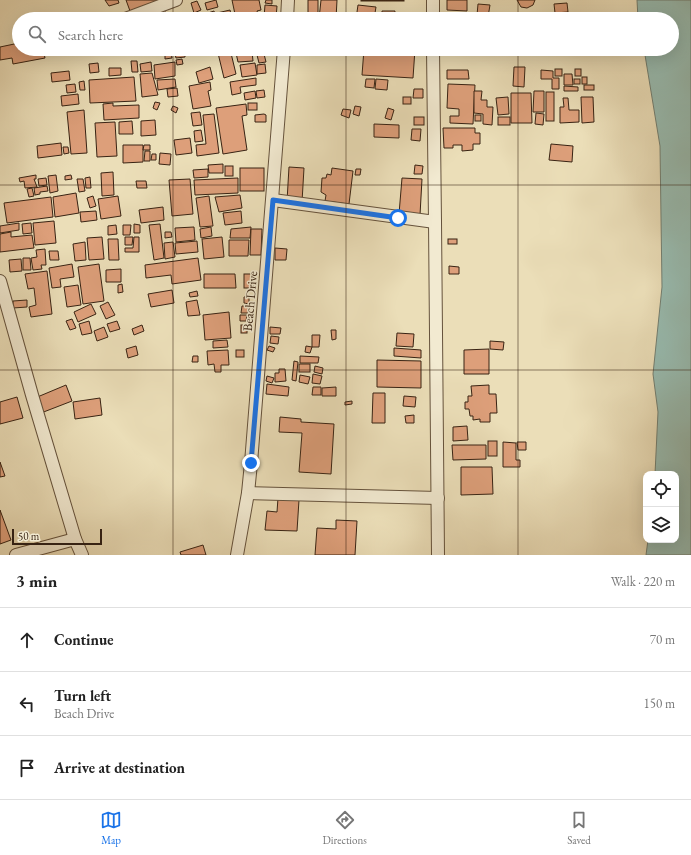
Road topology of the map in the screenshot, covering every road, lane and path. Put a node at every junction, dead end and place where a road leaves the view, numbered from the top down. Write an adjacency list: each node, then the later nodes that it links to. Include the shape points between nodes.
1 (176, 0): 4 (street)
2 (288, 0): 5 (street)
3 (433, 0): 6 (street)
4 (144, 12)
5 (287, 12)
6 (433, 12)
7 (283, 56): 9 (street, Beach Drive)
8 (433, 56): 10 (street)
9 (273, 200): 10 (street); 12 (street, Beach Drive)
10 (435, 222): 13 (street)
11 (0, 281): 14 (street)
12 (248, 493): 13 (street); 17 (street, Beach Drive)
13 (438, 498): 18 (street)
14 (75, 539): 15 (street); 16 (street)
15 (16, 555)
16 (82, 555)
17 (237, 555)
18 (438, 555)

